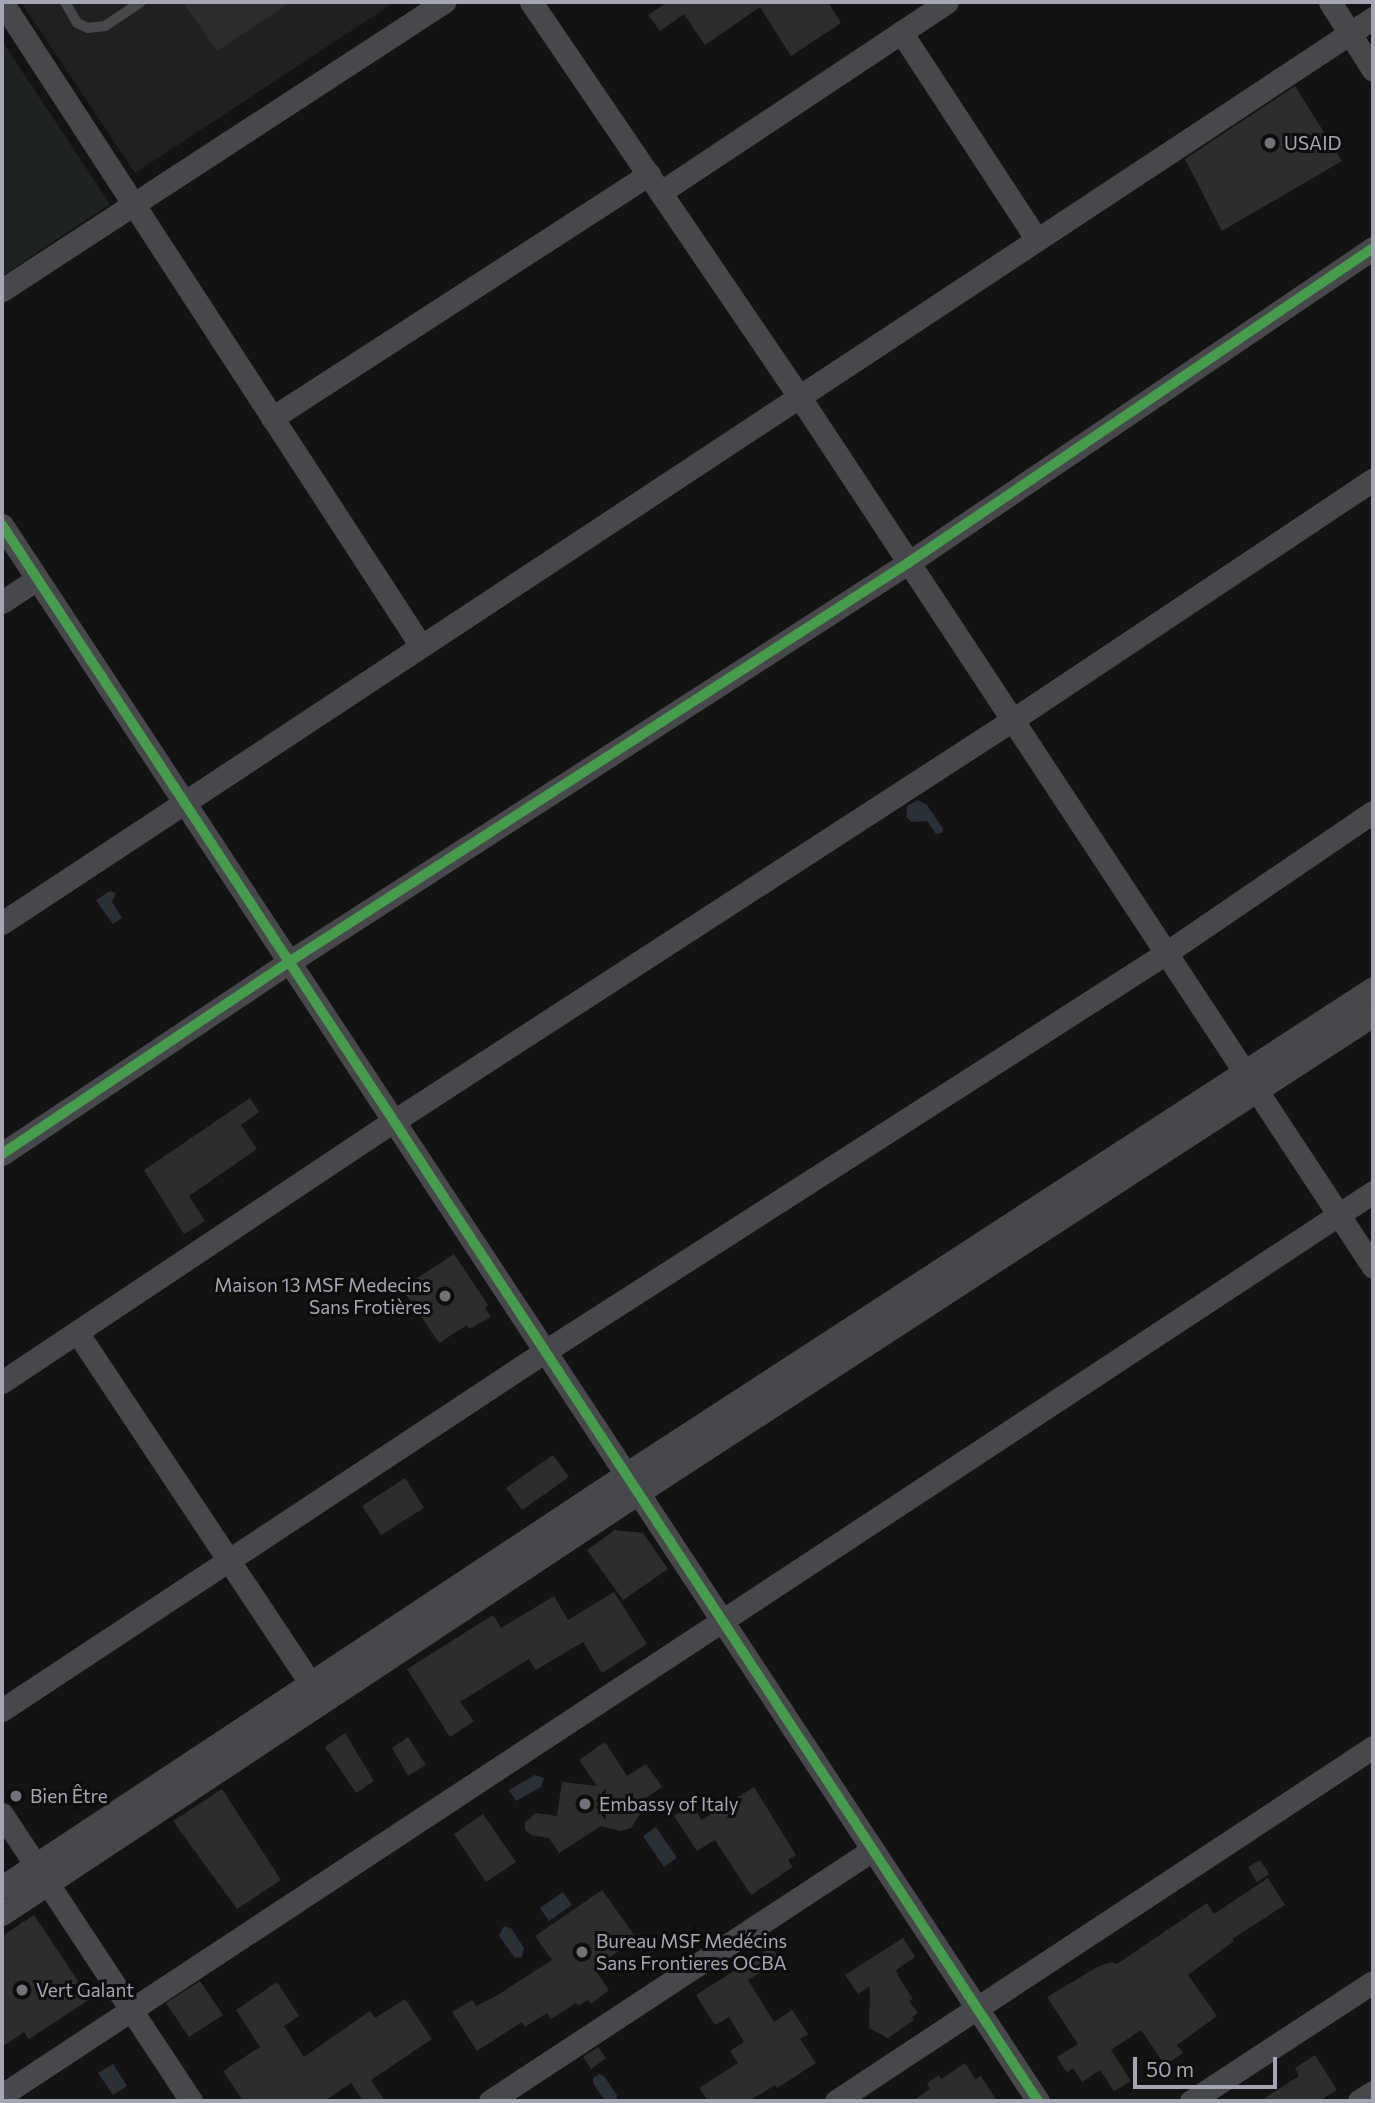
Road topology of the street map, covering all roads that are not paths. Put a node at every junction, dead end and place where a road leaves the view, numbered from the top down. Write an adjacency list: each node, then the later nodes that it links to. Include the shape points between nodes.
1 (2, 2): 13 (street)
2 (65, 2): 3 (lane, via 77,23 88,29 105,26)
3 (141, 2)
4 (444, 2): 13 (street)
5 (531, 2): 12 (street)
6 (947, 2): 9 (street)
7 (1330, 2): 10 (street)
8 (1373, 18): 10 (street)
9 (901, 33): 12 (street); 14 (street)
10 (1350, 33): 11 (street); 14 (street)
11 (1373, 70)
12 (655, 183): 17 (street); 18 (street)
13 (135, 204): 16 (street); 18 (street)
14 (1036, 238): 17 (street)
15 (1373, 248): 21 (street)
16 (2, 290)
17 (799, 396): 21 (street); 24 (street)
18 (272, 418): 24 (street)
19 (1373, 480): 25 (street)
20 (2, 525): 22 (street)
21 (908, 563): 25 (street); 30 (street)
22 (37, 579): 23 (street); 26 (street)
23 (2, 602)
24 (421, 646): 26 (street)
25 (1011, 721): 29 (street); 34 (street)
26 (184, 804): 28 (street); 30 (street)
27 (1373, 812): 29 (street)
28 (2, 923)
29 (1166, 953): 33 (street); 40 (street)
30 (289, 962): 34 (street); 35 (street)
31 (1373, 988): 33 (street)
32 (1373, 1015): 33 (street)
33 (1250, 1084): 37 (street); 42 (street)
34 (394, 1121): 39 (street); 40 (street)
35 (2, 1154)
36 (1373, 1192): 37 (street)
37 (1339, 1214): 38 (street); 44 (street)
38 (1373, 1267)
39 (77, 1332): 41 (street); 43 (street)
40 (547, 1350): 42 (street); 43 (street)
41 (2, 1382)
42 (632, 1483): 44 (street); 45 (street); 50 (street)
43 (231, 1560): 45 (street); 46 (street)
44 (722, 1621): 49 (street); 55 (street)
45 (310, 1684): 50 (street)
46 (2, 1710)
47 (1373, 1747): 54 (street)
48 (2, 1814): 50 (street)
49 (873, 1849): 54 (street); 59 (street)
50 (42, 1874): 51 (street); 52 (street); 55 (street)
51 (2, 1887)
52 (2, 1914)
53 (1373, 1982): 62 (street)
54 (977, 2007): 60 (street); 61 (street)
55 (131, 2012): 57 (street); 58 (street)
56 (1373, 2092): 63 (street)
57 (2, 2095)
58 (191, 2101)
59 (490, 2101)
60 (836, 2101)
61 (1038, 2101)
62 (1191, 2101)
63 (1359, 2101)

